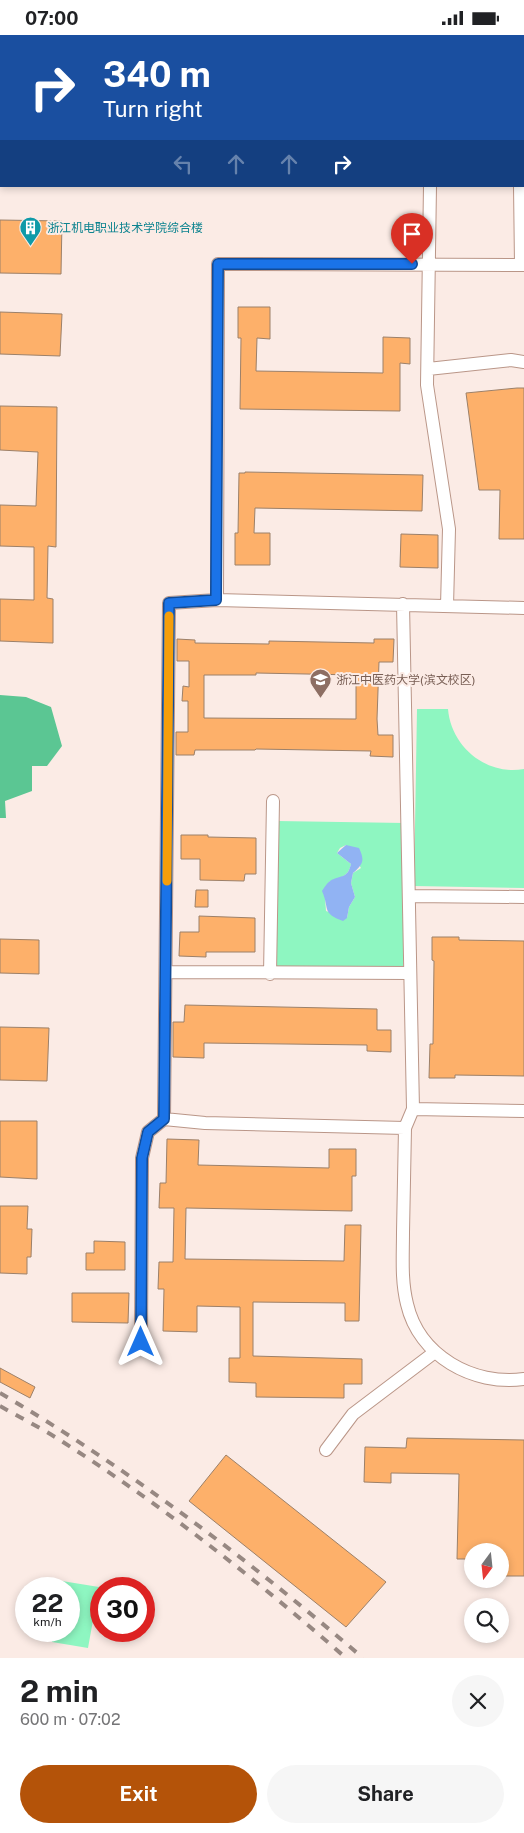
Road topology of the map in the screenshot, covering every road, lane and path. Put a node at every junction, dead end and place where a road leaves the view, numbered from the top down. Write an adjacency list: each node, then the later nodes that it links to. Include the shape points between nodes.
1 (430, 187): 3 (street)
2 (520, 187): 4 (street)
3 (430, 264): 4 (street); 6 (street); 7 (street, via 218,264)
4 (522, 265)
5 (524, 362): 6 (street, via 511,360)
6 (428, 369): 9 (street, via 449,529)
7 (216, 600): 8 (street); 14 (street, via 169,603)
8 (403, 604): 9 (street); 12 (street)
9 (447, 606): 10 (street)
10 (524, 608)
11 (273, 801): 16 (street)
12 (409, 896): 13 (street); 15 (street)
13 (524, 897)
14 (166, 972): 16 (street); 19 (street)
15 (410, 973): 16 (street); 17 (street)
16 (270, 974)
17 (413, 1109): 18 (street); 20 (street)
18 (524, 1111)
19 (164, 1119): 20 (street); 21 (street, via 148,1132 142,1158)
20 (405, 1128): 22 (street, via 404,1291 412,1321)
21 (141, 1342)
22 (435, 1351): 23 (street, via 454,1366 483,1378 498,1381); 24 (street, via 353,1414)
23 (524, 1379)
24 (326, 1450)

